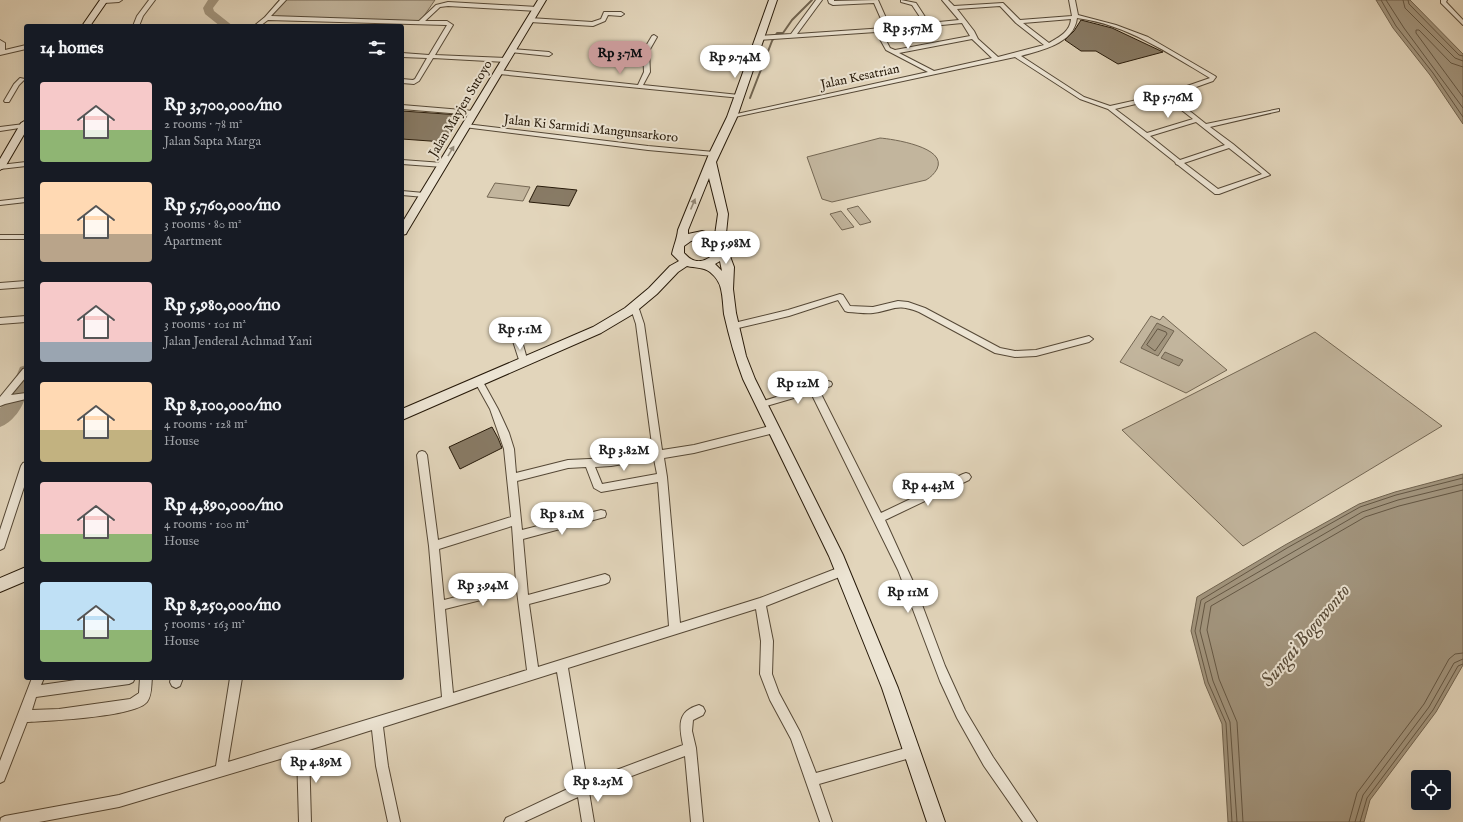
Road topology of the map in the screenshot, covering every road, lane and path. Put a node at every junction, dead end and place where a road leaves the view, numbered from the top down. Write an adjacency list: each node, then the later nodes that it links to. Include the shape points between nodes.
1 (104, 0): 2 (street); 24 (main road)
2 (119, 0)
3 (152, 0): 25 (street)
4 (283, 0): 18 (street)
5 (542, 0): 14 (main road, Jalan Mayjen Sutoyo)
6 (773, 0): 33 (main road)
7 (819, 0): 30 (street)
8 (831, 0): 12 (street, via 833,3)
9 (945, 0): 15 (street)
10 (1072, 0): 17 (street)
11 (1444, 0): 23 (street, via 1442,2)
12 (875, 1): 28 (street)
13 (903, 1): 27 (street, via 914,4)
14 (537, 8): 19 (main road, Jalan Mayjen Sutoyo); 22 (street, via 448,4 438,6)
15 (953, 8): 20 (street); 21 (street, via 1000,4)
16 (621, 14): 19 (street, via 606,13 603,20 593,24)
17 (1076, 16): 21 (street); 35 (street, Jalan Kesatrian, via 1070,30); 51 (street, via 1146,38 1213,77 1211,80)
18 (268, 18): 22 (street); 26 (street)
19 (530, 20): 37 (main road, Jalan Mayjen Sutoyo)
20 (963, 21): 27 (street); 32 (street)
21 (1018, 22): 35 (street)
22 (420, 23): 43 (street, via 450,25)
23 (1463, 23)
24 (87, 24)
25 (137, 24)
26 (259, 24)
27 (928, 25): 28 (street)
28 (888, 29): 29 (street)
29 (878, 30): 30 (street); 38 (street, via 884,44)
30 (794, 35): 33 (street)
31 (654, 37): 50 (street, via 646,51 647,72)
32 (973, 37): 38 (street); 44 (street)
33 (764, 38): 52 (main road)
34 (0, 42): 39 (street)
35 (1048, 45): 42 (street, Jalan Kesatrian)
36 (24, 47): 39 (street)
37 (512, 51): 40 (street); 45 (main road, Jalan Mayjen Sutoyo)
38 (894, 52): 47 (street)
39 (1, 53)
40 (549, 54)
41 (404, 55): 43 (street)
42 (1016, 55): 44 (street, Jalan Kesatrian); 55 (street, via 1082,98)
43 (433, 56): 45 (street); 49 (street, via 417,80)
44 (996, 59): 47 (street, Jalan Kesatrian)
45 (506, 60): 46 (main road, Jalan Mayjen Sutoyo)
46 (499, 72): 50 (street); 57 (main road, Jalan Mayjen Sutoyo)
47 (933, 73): 58 (street, Jalan Kesatrian)
48 (24, 78): 53 (street, via 17,84)
49 (404, 81)
50 (640, 86): 52 (street)
51 (1166, 95): 55 (street); 59 (street)
52 (739, 97): 58 (main road)
53 (7, 101)
54 (404, 107): 57 (street)
55 (1110, 108): 65 (street)
56 (1277, 110): 63 (street)
57 (474, 113): 62 (main road, Jalan Mayjen Sutoyo)
58 (732, 117): 67 (main road)
59 (1197, 120): 63 (street); 65 (street)
60 (24, 124): 64 (street)
61 (24, 126): 72 (main road)
62 (466, 126): 67 (street, Jalan Ki Sarmidi Mangunsarkoro); 71 (main road, Jalan Mayjen Sutoyo, one-way to 62)
63 (1205, 126): 66 (street)
64 (0, 129)
65 (1145, 136): 69 (street)
66 (1231, 145): 69 (street); 69 (street, via 1267,176 1217,192)
67 (712, 158): 80 (main road, one-way to 67); 81 (main road, via 723,214)
68 (404, 162): 71 (street)
69 (1178, 163)
70 (24, 164): 72 (street)
71 (443, 165): 74 (main road, Jalan Mayjen Sutoyo)
72 (0, 167)
73 (404, 193): 74 (street)
74 (424, 195): 77 (main road, Jalan Mayjen Sutoyo)
75 (24, 200): 76 (street)
76 (0, 203)
77 (404, 229)
78 (2, 237): 79 (street)
79 (24, 237)
80 (680, 245): 81 (main road, via 688,238 702,235 716,239); 82 (main road, via 678,254); 87 (main road)
81 (721, 246): 83 (main road, via 718,258); 86 (main road, via 728,267)
82 (686, 261): 83 (main road); 87 (main road)
83 (705, 264): 86 (main road, via 714,269)
84 (24, 284): 85 (street)
85 (0, 286)
86 (727, 289): 91 (main road)
87 (639, 302): 93 (main road, via 597,330); 104 (street, via 648,388)
88 (24, 320): 89 (street)
89 (0, 321)
90 (508, 325): 93 (street, via 513,331)
91 (734, 326): 92 (street, via 840,297 848,309 853,310 873,310 908,304 998,351 1016,354 1036,353); 100 (main road, via 740,356)
92 (1089, 339)
93 (524, 363): 95 (main road)
94 (24, 374): 99 (street)
95 (479, 382): 101 (main road); 109 (street, via 504,433 509,449)
96 (828, 384): 97 (street)
97 (814, 389): 100 (street); 111 (street)
98 (23, 397): 99 (street)
99 (2, 401)
100 (763, 404): 102 (main road)
101 (404, 414)
102 (774, 429): 104 (street); 116 (main road)
103 (422, 455): 115 (street)
104 (659, 455): 105 (street); 107 (street)
105 (589, 463): 107 (street, via 597,485 601,488); 109 (street, via 568,464)
106 (24, 472): 114 (street)
107 (662, 477): 124 (street)
108 (966, 477): 111 (street)
109 (512, 478): 112 (street)
110 (601, 514): 113 (street)
111 (880, 518): 151 (street, via 953,697 979,750)
112 (516, 520): 113 (street); 115 (street)
113 (518, 536): 120 (street)
114 (0, 545)
115 (434, 546): 123 (street)
116 (843, 571): 122 (street); 138 (main road)
117 (24, 575): 119 (main road)
118 (605, 579): 121 (street)
119 (0, 585)
120 (522, 585): 121 (street); 123 (street)
121 (522, 601): 126 (street)
122 (760, 603): 124 (street); 141 (street, via 767,641 766,674 774,696 796,736)
123 (439, 606): 132 (street)
124 (675, 630): 125 (street)
125 (562, 665): 126 (street); 142 (street)
126 (533, 674): 132 (street)
127 (37, 680): 131 (street)
128 (115, 680): 131 (street)
129 (146, 680): 134 (street, via 144,697 130,705)
130 (236, 680): 139 (street)
131 (32, 692): 134 (street)
132 (448, 701): 135 (street)
133 (698, 710): 137 (street, via 692,711 688,716 686,729)
134 (23, 716): 140 (street)
135 (377, 723): 136 (street); 145 (street, via 382,766)
136 (302, 746): 139 (street); 144 (street)
137 (690, 748): 142 (street); 148 (street)
138 (913, 752): 141 (street); 150 (main road)
139 (221, 771): 143 (street, via 119,801)
140 (0, 777)
141 (812, 780): 149 (street)
142 (584, 788): 146 (street); 147 (street)
143 (5, 822)
144 (305, 822)
145 (394, 822)
146 (510, 822)
147 (588, 822)
148 (697, 822)
149 (826, 822)
150 (936, 822)
151 (1031, 822)

